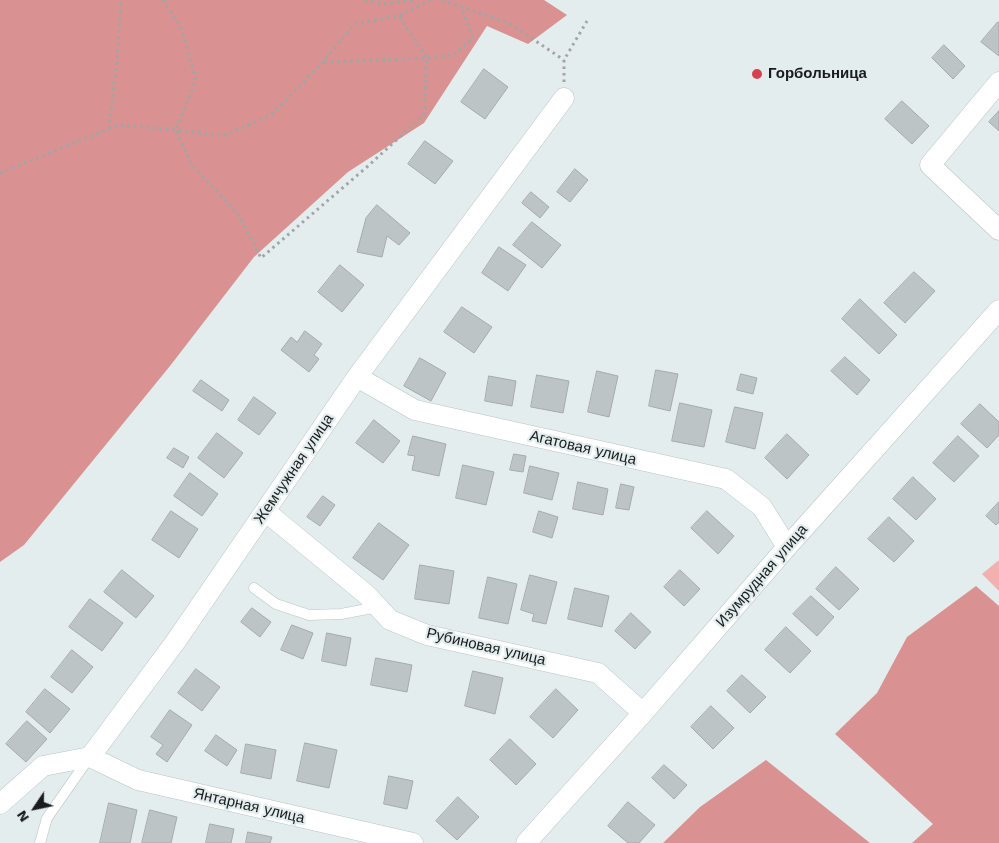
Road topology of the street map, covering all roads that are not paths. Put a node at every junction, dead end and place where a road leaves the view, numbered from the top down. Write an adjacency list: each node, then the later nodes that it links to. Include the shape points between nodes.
1 (999, 82): 3 (street, via 930,165)
2 (564, 98): 5 (street, Жемчужная улица)
3 (999, 230)
4 (999, 310): 7 (street, Изумрудная улица)
5 (357, 377): 6 (street, Жемчужная улица); 7 (street, Агатовая улица, via 415,410 726,479 762,507)
6 (265, 511): 9 (street, Рубиновая улица, via 368,595); 11 (street, Жемчужная улица, via 176,641)
7 (787, 547): 10 (street, Изумрудная улица)
8 (254, 588): 9 (lane, via 276,604 309,615 341,614)
9 (378, 607): 10 (street, Рубиновая улица, via 390,620 427,635 598,673)
10 (644, 712): 15 (street, Изумрудная улица)
11 (90, 757): 12 (street, via 43,766); 13 (lane, via 47,818); 14 (street, Янтарная улица, via 138,780)
12 (0, 804)
13 (40, 843)
14 (413, 843)
15 (526, 843)

